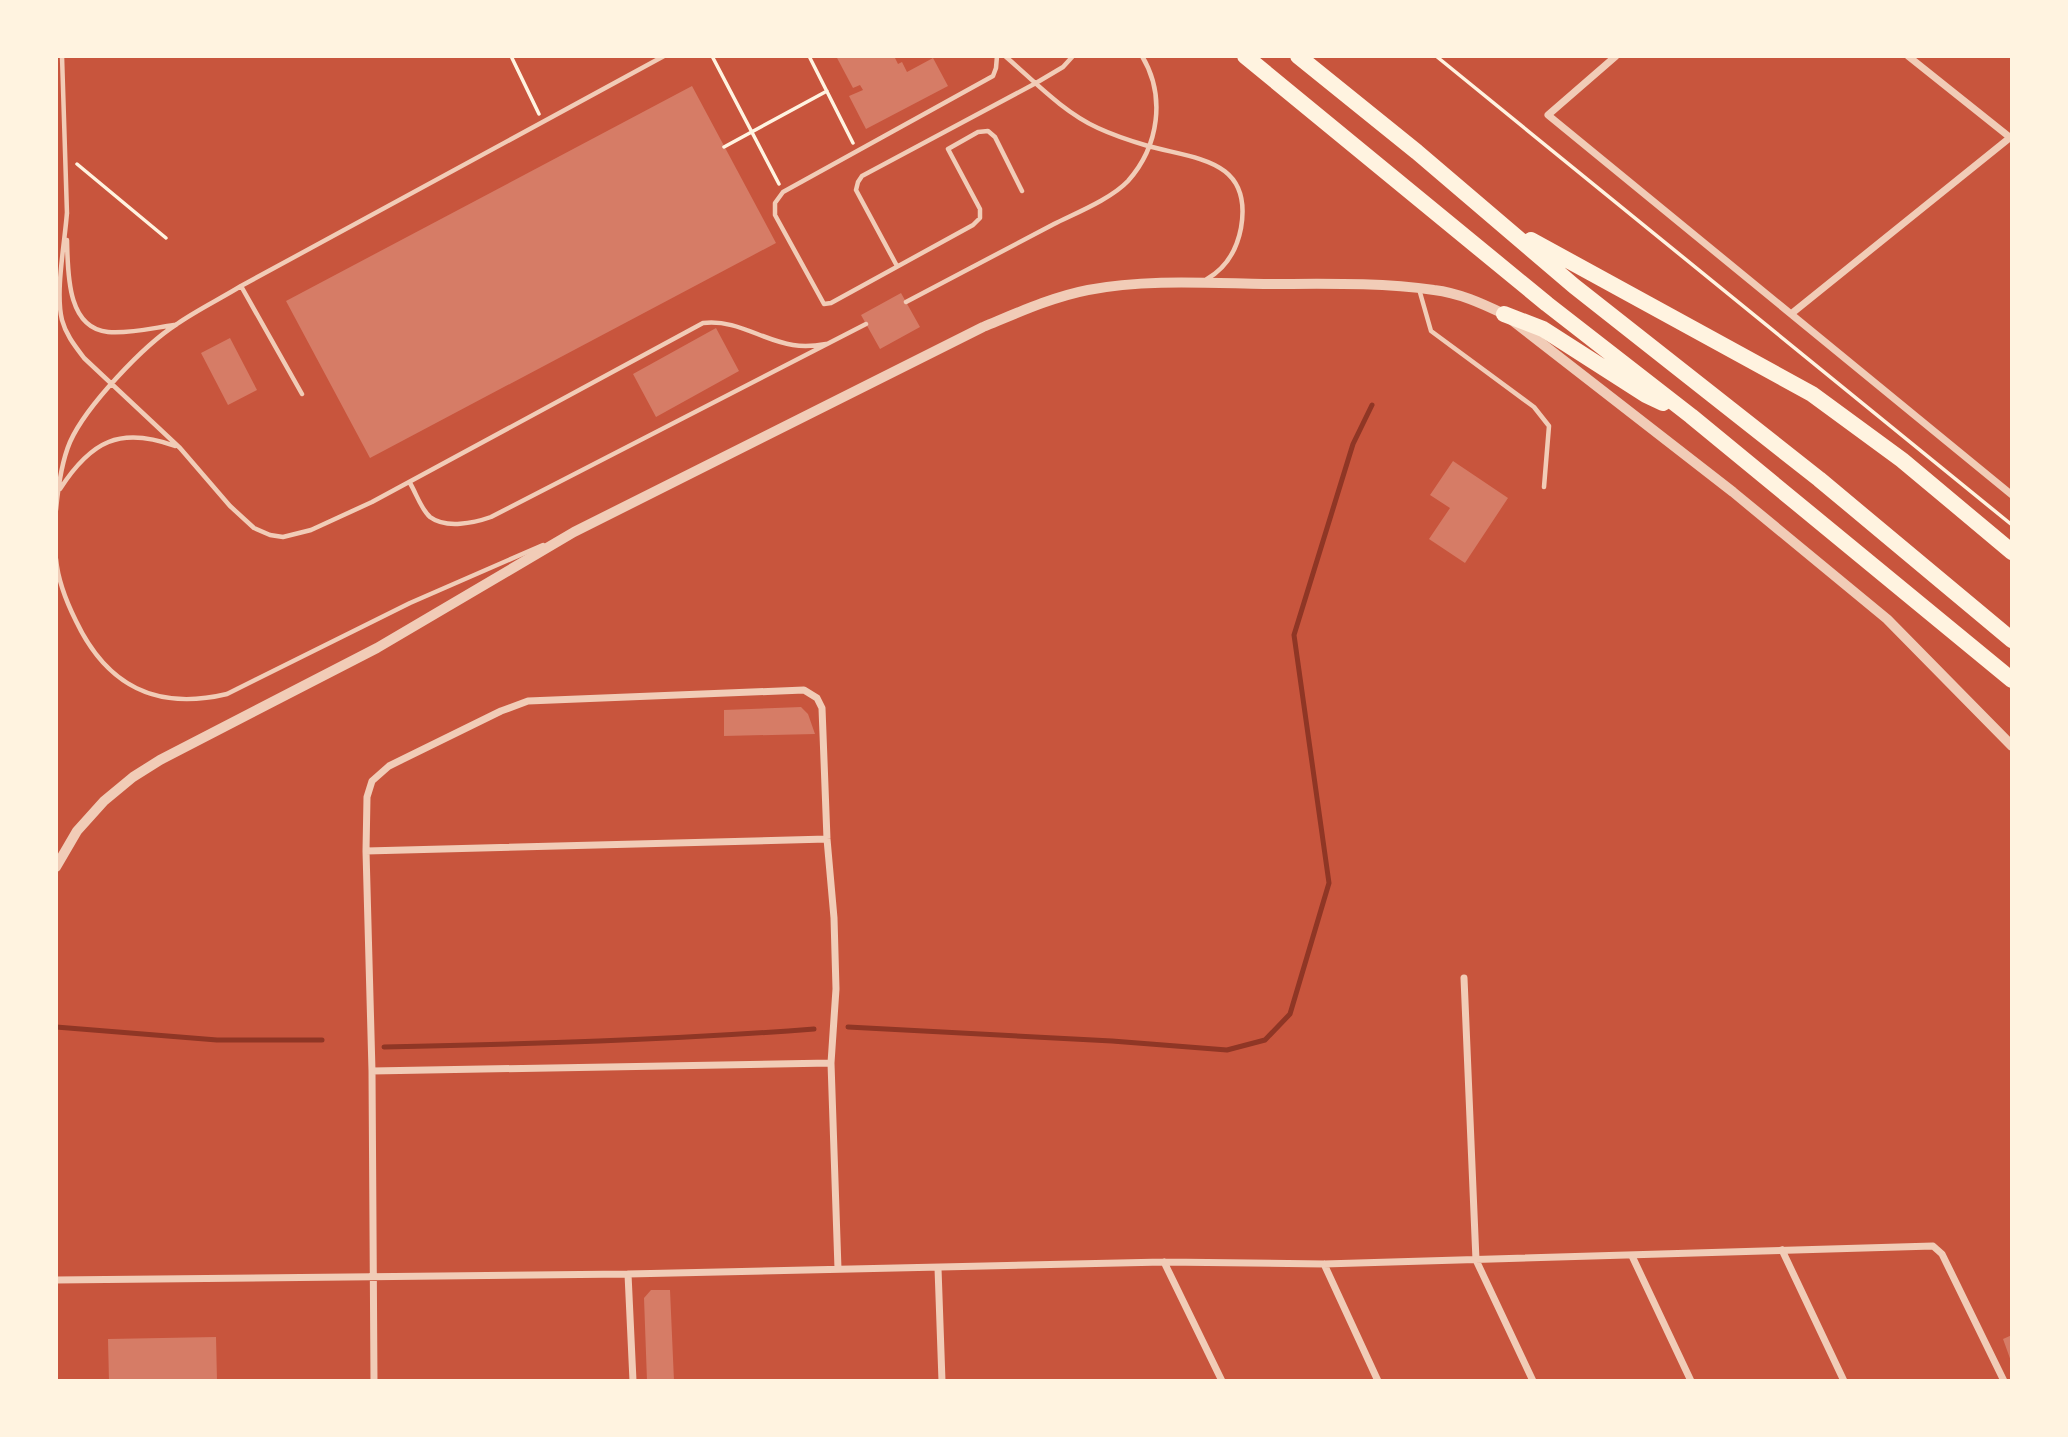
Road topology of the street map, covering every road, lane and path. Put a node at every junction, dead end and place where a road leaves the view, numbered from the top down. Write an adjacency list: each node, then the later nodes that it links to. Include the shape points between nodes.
1 (62, 56): 26 (lane)
2 (511, 56): 17 (path)
3 (664, 56): 17 (lane)
4 (712, 56): 18 (path)
5 (809, 56): 16 (path)
6 (997, 56): 22 (lane, via 993,76)
7 (1006, 56): 15 (lane)
8 (1073, 56): 15 (lane)
9 (1142, 56): 20 (lane, via 1158,100)
10 (1245, 56): 41 (highway)
11 (1298, 56): 27 (highway)
12 (1436, 56): 48 (path)
13 (1616, 56): 35 (street, via 1548,115)
14 (1908, 56): 19 (street)
15 (1036, 83): 20 (lane, via 1082,120); 29 (lane, via 862,176 856,190)
16 (827, 91): 18 (path); 22 (path)
17 (543, 123): 31 (lane)
18 (752, 131): 21 (path); 25 (path)
19 (2011, 138): 35 (street)
20 (1148, 146): 30 (lane, via 1212,162 1238,190 1244,209 1230,258 1218,273); 33 (lane, via 1126,183 1109,194)
21 (724, 147)
22 (857, 151): 25 (lane)
23 (67, 158): 28 (path)
24 (1022, 191): 29 (lane, via 988,131 947,149 980,209 980,218)
25 (783, 192): 29 (lane, via 775,203 775,215 824,304)
26 (67, 212): 37 (lane, via 68,281 80,316 105,332); 39 (lane, via 62,321 84,358)
27 (1499, 223): 50 (highway, via 1812,394 1902,460); 52 (highway)
28 (166, 238)
29 (897, 266)
30 (1200, 283): 32 (street); 49 (street, via 1120,286 1048,301 983,327)
31 (241, 286): 37 (lane); 40 (lane)
32 (1419, 288): 34 (street, via 1466,297); 44 (lane, via 1431,331 1534,407 1549,426)
33 (906, 302)
34 (1504, 314): 41 (highway, via 1543,329 1646,395); 54 (street, via 1887,619)
35 (1791, 314): 46 (street)
36 (866, 324): 38 (lane)
37 (174, 325): 39 (lane)
38 (827, 344): 43 (lane, via 791,345 738,325 703,323); 43 (lane, via 478,521 431,518)
39 (113, 383): 42 (lane); 45 (lane, via 78,427)
40 (302, 394)
41 (1691, 416): 53 (highway)
42 (180, 448): 43 (lane, via 230,506 270,536 312,530); 45 (lane, via 141,437 106,441 78,464)
43 (410, 483)
44 (1544, 487)
45 (58, 492): 47 (lane)
46 (2012, 495)
47 (56, 510)
48 (2012, 525)
49 (573, 533): 51 (lane, via 410,603 227,694 206,699 158,697 138,690 102,663 65,598); 57 (street, via 377,648 132,777 77,831)
50 (2012, 552)
51 (56, 559)
52 (2012, 639)
53 (2012, 680)
54 (2012, 746)
55 (827, 839): 56 (street); 56 (street, via 822,708 817,698 804,690 528,701 500,711 389,766 372,781 367,797); 59 (street, via 836,989)
56 (366, 851): 60 (street)
57 (56, 867)
58 (1464, 978): 63 (street)
59 (831, 1063): 60 (street); 67 (street)
60 (372, 1071): 69 (street)
61 (1782, 1250): 62 (street); 78 (street); 79 (street, via 1933,1246 1942,1254)
62 (1632, 1256): 63 (street); 77 (street)
63 (1476, 1260): 65 (street); 76 (street)
64 (1164, 1262): 65 (street); 66 (street); 74 (street)
65 (1324, 1264): 75 (street)
66 (937, 1268): 67 (street); 73 (street)
67 (838, 1269): 68 (street)
68 (628, 1274): 69 (street); 72 (street)
69 (373, 1277): 70 (street); 71 (street)
70 (56, 1280)
71 (374, 1381)
72 (633, 1381)
73 (942, 1381)
74 (1222, 1381)
75 (1378, 1381)
76 (1533, 1381)
77 (1691, 1381)
78 (1844, 1381)
79 (2004, 1381)

